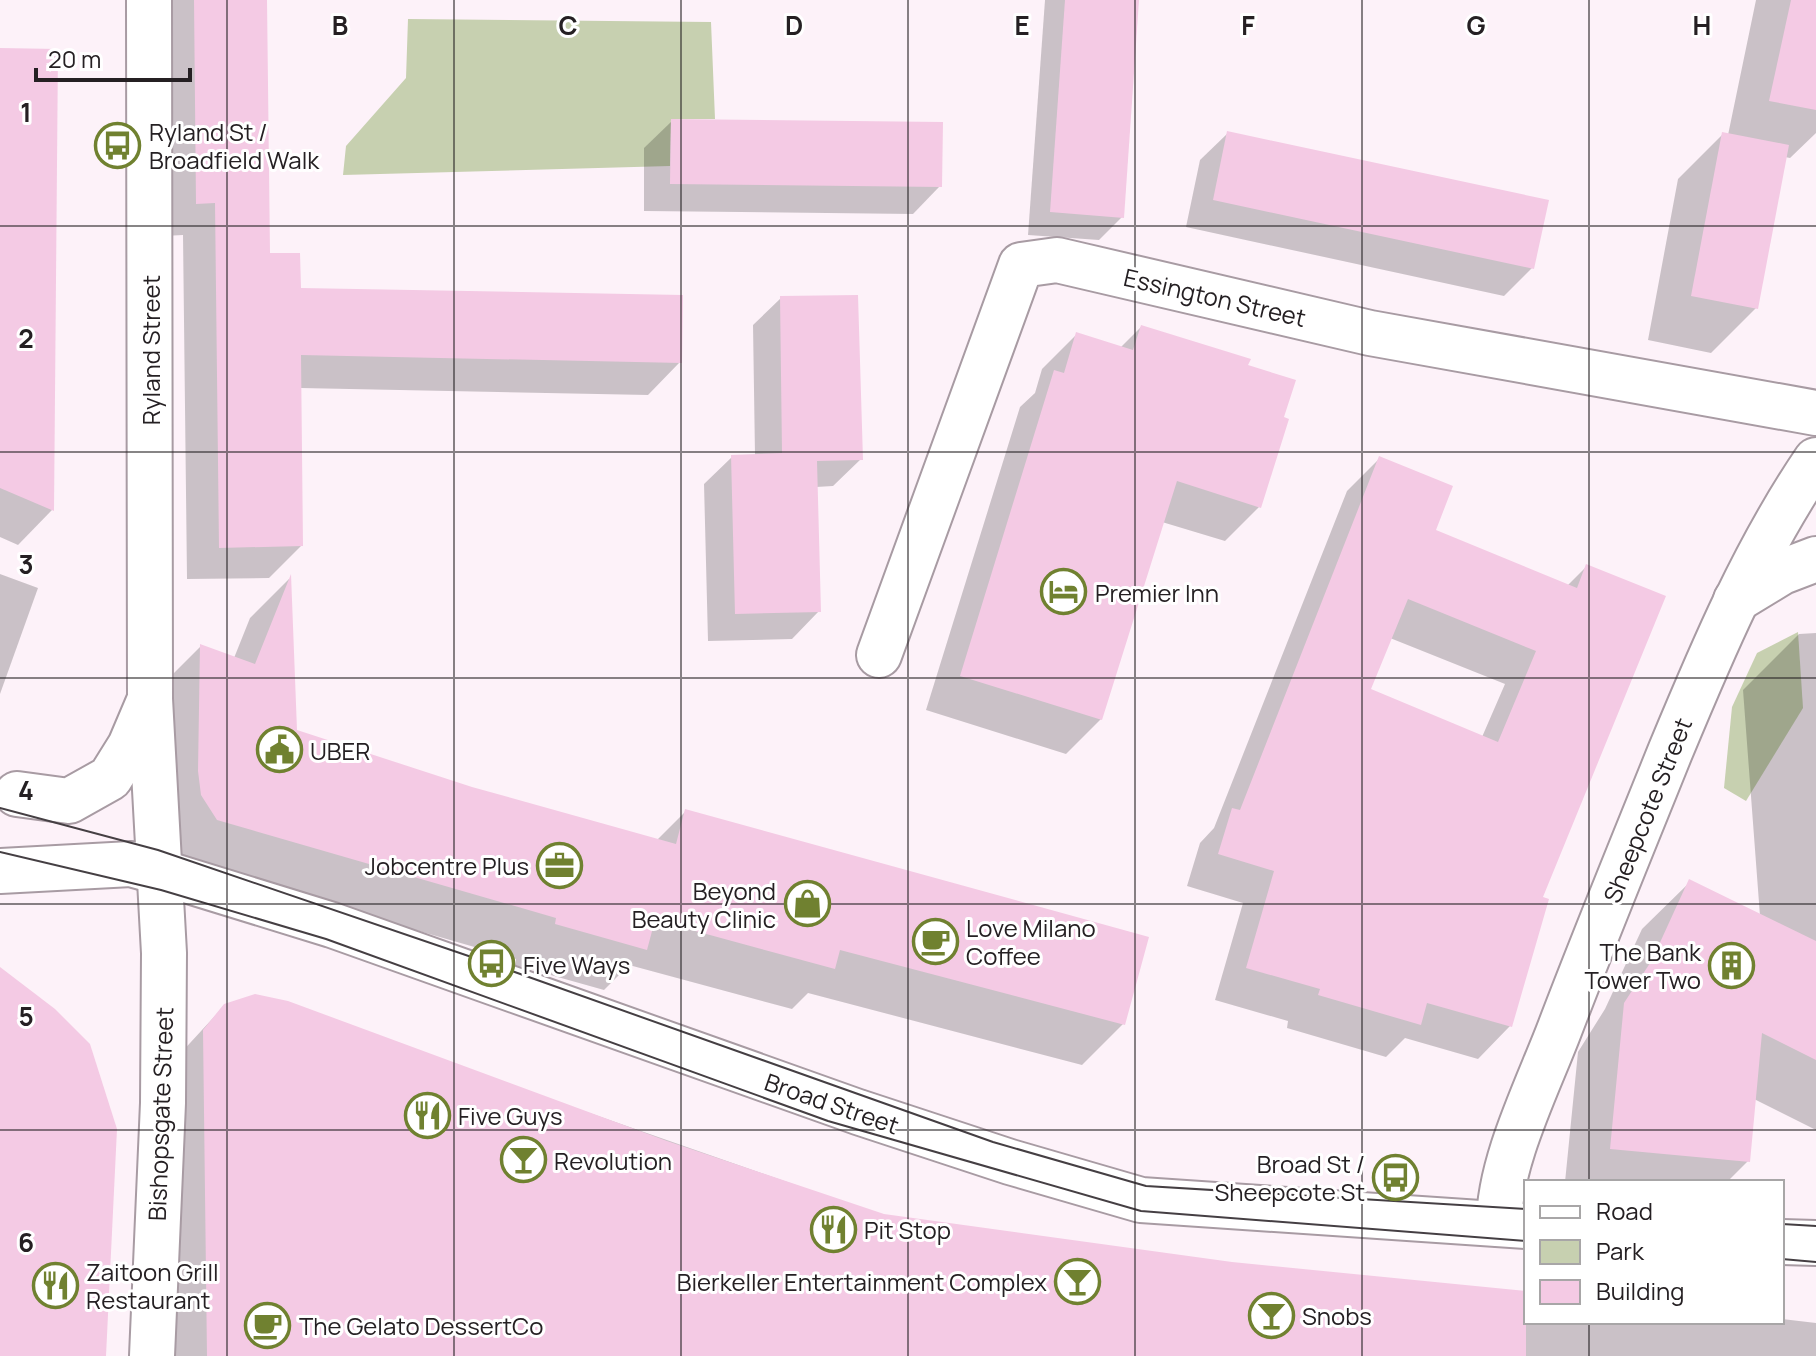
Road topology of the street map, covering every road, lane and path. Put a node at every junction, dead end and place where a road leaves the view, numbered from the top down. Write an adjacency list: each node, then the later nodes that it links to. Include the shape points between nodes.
1 (149, 0): 7 (street, Ryland Street)
2 (1816, 413): 6 (street, Essington Street, via 1370,333 1057,260 1021,265)
3 (1816, 460): 5 (street, Sheepcote Street, via 1780,513)
4 (1816, 559): 5 (street)
5 (1736, 600): 11 (street, Sheepcote Street, via 1612,894 1512,1156 1499,1207)
6 (879, 655)
7 (150, 699): 8 (street, via 110,778 69,801); 9 (street, Ryland Street)
8 (8, 791): 9 (street, Broad Street)
9 (146, 868): 10 (street); 11 (street, Broad Street, via 332,925 858,1112 1141,1200); 14 (street, Bishopsgate Street, via 163,1103)
10 (0, 871)
11 (1512, 1225)
12 (1784, 1242): 13 (street)
13 (1816, 1243)
14 (152, 1356)

